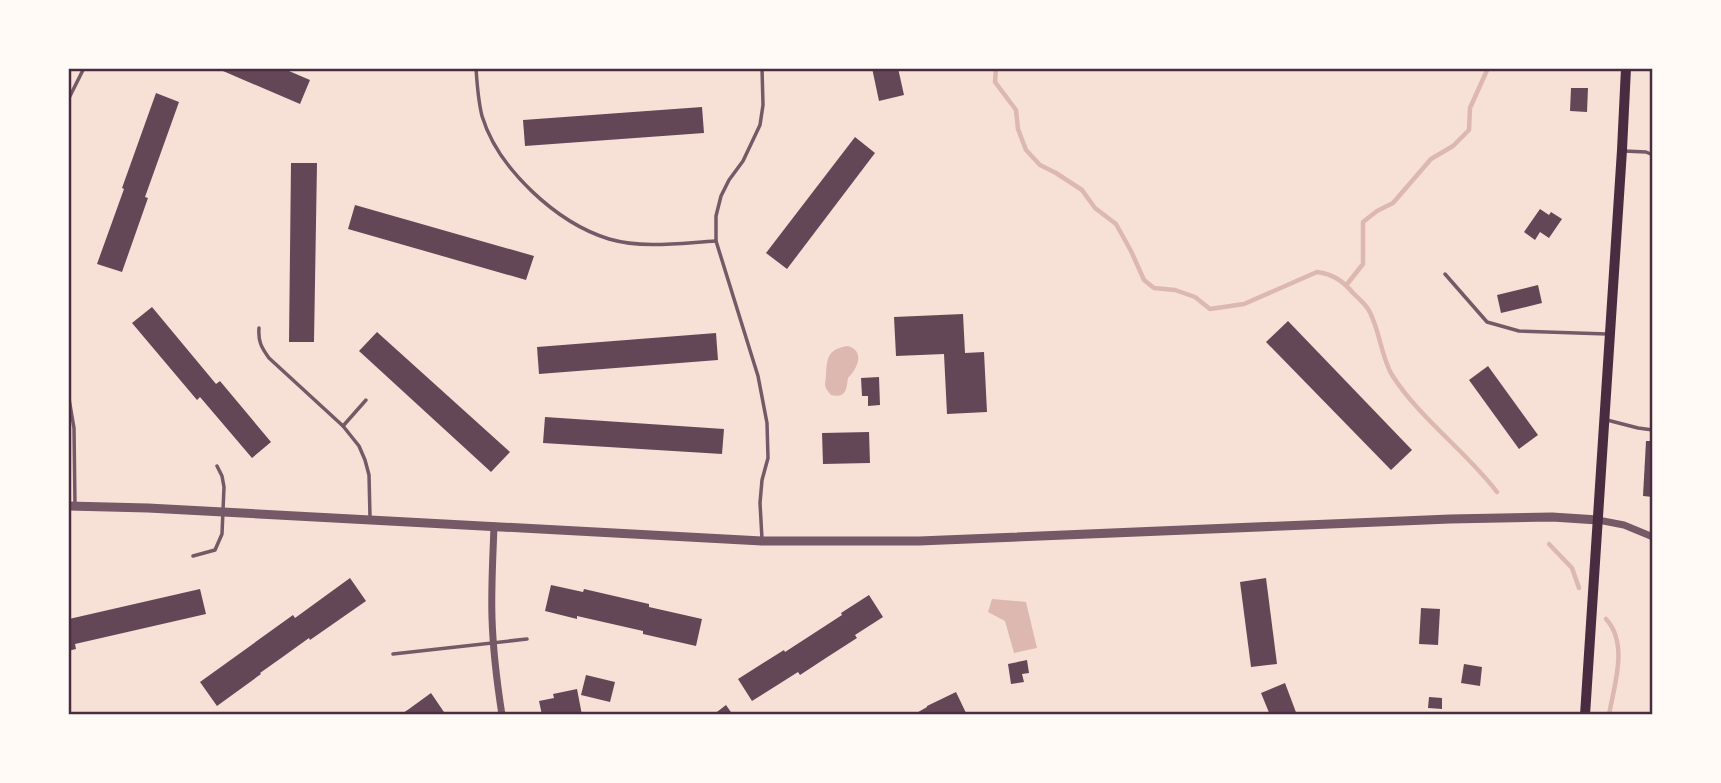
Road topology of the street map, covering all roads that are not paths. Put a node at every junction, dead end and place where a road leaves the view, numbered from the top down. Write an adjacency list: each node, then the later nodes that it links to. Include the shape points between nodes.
1 (84, 68): 5 (lane)
2 (476, 68): 8 (lane, via 477,93 494,144 510,168 557,212 610,239 639,244)
3 (762, 68): 8 (lane, via 760,125 721,196)
4 (1626, 68): 6 (main road)
5 (68, 100)
6 (1622, 150): 7 (lane); 11 (main road)
7 (1653, 155)
8 (716, 240): 24 (lane, via 758,376 767,423 768,458 760,503)
9 (1445, 274): 11 (lane, via 1487,322 1519,331)
10 (258, 328): 15 (lane, via 261,347 269,358)
11 (1609, 334): 14 (main road)
12 (68, 393): 18 (lane, via 74,428)
13 (366, 400): 15 (lane)
14 (1604, 419): 16 (lane); 21 (main road)
15 (343, 426): 20 (lane, via 365,460)
16 (1653, 430)
17 (217, 466): 19 (lane, via 225,487)
18 (72, 506): 19 (street)
19 (224, 513): 20 (street); 25 (lane, via 215,550)
20 (370, 519): 22 (street)
21 (1598, 520): 23 (street); 24 (street, via 1450,519 919,541); 30 (main road)
22 (494, 526): 24 (street); 27 (street)
23 (1653, 537)
24 (762, 541)
25 (193, 556)
26 (527, 639): 27 (lane)
27 (493, 642): 28 (lane); 29 (street)
28 (393, 654)
29 (502, 715)
30 (1585, 715)

